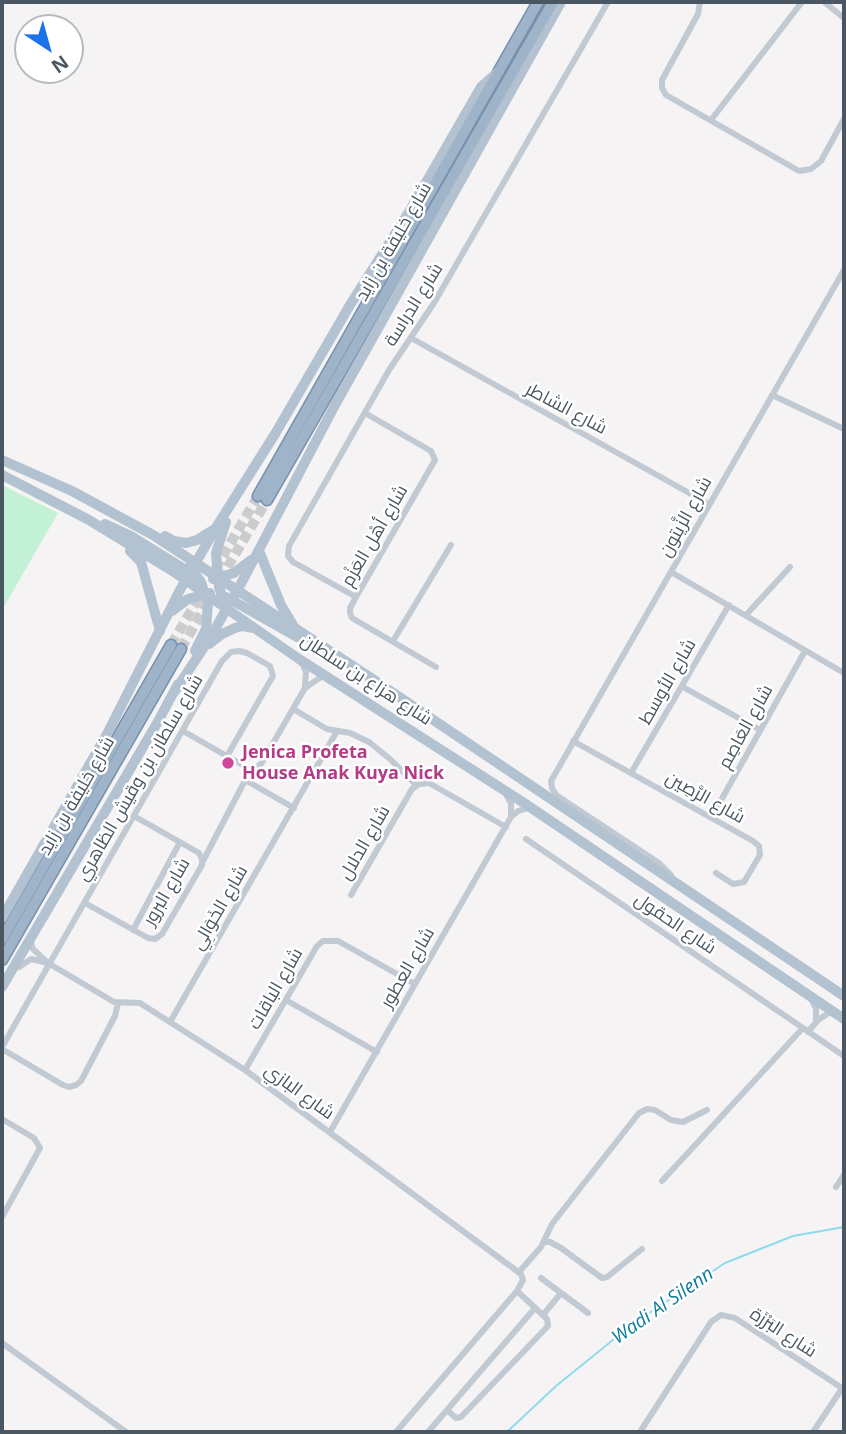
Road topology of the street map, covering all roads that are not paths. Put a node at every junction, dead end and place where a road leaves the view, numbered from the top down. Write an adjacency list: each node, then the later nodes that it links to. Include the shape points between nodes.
1 (538, 2): 9 (highway, شارع خليفة بن زايد)
2 (553, 2): 9 (highway, شارع خليفة بن زايد, via 262,498)
3 (561, 2): 25 (main road)
4 (608, 2): 13 (street, شارع الدراسة)
5 (700, 2): 11 (street, via 662,84 666,94)
6 (803, 2): 11 (street)
7 (824, 2): 8 (street)
8 (844, 18)
9 (499, 71): 17 (main road, via 481,87)
10 (844, 119): 11 (street, via 821,161 805,171 793,169)
11 (710, 120)
12 (844, 270): 14 (street, شارع الزَّيتون)
13 (411, 338): 15 (street, شارع الدراسة); 20 (street, شارع الشاطر)
14 (772, 395): 16 (street); 20 (street, شارع الزَّيتون)
15 (365, 413): 31 (street, شارع الدراسة, via 288,551 295,564); 31 (street, شارع أهْل العَزْم, via 431,451 435,460)
16 (844, 429)
17 (275, 434): 23 (main road); 29 (main road, via 219,539 215,553)
18 (2, 460): 21 (main road)
19 (2, 475): 22 (main road)
20 (709, 504): 28 (street, شارع الزَّيتون)
21 (110, 510): 23 (main road, via 122,510 180,543 197,540); 27 (main road, via 170,547)
22 (89, 520): 27 (main road, via 119,529); 38 (main road, via 138,557)
23 (217, 526): 27 (main road)
24 (451, 545): 39 (street)
25 (258, 553): 29 (main road, via 234,573); 32 (main road); 37 (main road)
26 (790, 567): 35 (street)
27 (192, 572): 29 (main road); 30 (main road); 34 (main road)
28 (671, 572): 33 (street); 53 (street, شارع الزَّيتون)
29 (218, 578): 32 (main road); 32 (main road, شارع هزاع بن سلطان)
30 (206, 593): 32 (main road); 34 (main road, via 183,601); 48 (main road, via 206,629)
31 (356, 597): 39 (street, شارع أهْل العَزْم, via 349,608 351,616)
32 (229, 598): 36 (main road, شارع هزاع بن سلطان); 37 (main road, شارع هزاع بن سلطان); 40 (main road, via 278,628); 48 (main road, via 210,638)
33 (729, 605): 35 (street); 46 (street, شارع الأوسط)
34 (167, 615): 38 (main road)
35 (746, 615): 41 (street)
36 (257, 629): 42 (main road, شارع هزاع بن سلطان); 48 (main road, via 238,627 216,638)
37 (297, 630): 40 (main road, شارع هزاع بن سلطان)
38 (160, 631): 75 (main road)
39 (393, 641): 43 (street, شارع أهْل العَزْم)
40 (321, 645): 59 (main road, شارع هزاع بن سلطان)
41 (805, 651): 44 (street); 50 (street, شارع العَاصِم)
42 (299, 659): 45 (main road, شارع هزاع بن سلطان); 47 (street, via 306,672)
43 (436, 667)
44 (844, 673)
45 (326, 674): 47 (street); 61 (main road, شارع هزاع بن سلطان)
46 (682, 687): 50 (street); 56 (street, شارع الأوسط)
47 (305, 688): 49 (street)
48 (175, 691): 78 (main road)
49 (293, 709): 52 (street); 55 (street, via 261,764)
50 (760, 730): 66 (street, شارع العَاصِم)
51 (183, 731): 54 (street); 54 (street, شارع سلطان بن وقيش الظاهري, via 225,658 235,651 247,653 270,666 273,676); 64 (street, شارع سلطان بن وقيش الظاهري)
52 (337, 731): 60 (street, via 369,742); 63 (street, شارع الخَوَالِي)
53 (573, 741): 56 (street, شارع الرَّصِين); 57 (street, شارع الزَّيتون)
54 (227, 756): 55 (street)
55 (251, 769): 58 (street)
56 (631, 773): 66 (street, شارع الرَّصِين)
57 (553, 777): 59 (street, via 538,785); 72 (street, via 556,795 659,863)
58 (245, 780): 63 (street); 70 (street)
59 (527, 783): 72 (main road, شارع هزاع بن سلطان)
60 (416, 785): 67 (street, via 429,783); 73 (street, شارع الدلال)
61 (503, 790): 62 (main road, شارع هزاع بن سلطان); 65 (street)
62 (530, 807): 65 (street); 87 (main road, شارع هزاع بن سلطان)
63 (294, 808): 93 (street, شارع الخَوَالِي)
64 (134, 816): 69 (street, شارع البرور); 74 (street, شارع سلطان بن وقيش الظاهري)
65 (511, 817): 67 (street, شارع العطور)
66 (711, 818): 71 (street, شارع الرَّصِين, via 757,843 760,850 744,883 733,884)
67 (506, 827): 83 (street, شارع العطور)
68 (526, 839): 94 (street, شارع الحقول)
69 (180, 842): 70 (street, شارع البرور, via 199,853); 76 (street)
70 (203, 862): 76 (street, شارع البرور, via 160,936 151,940)
71 (716, 873)
72 (675, 883): 82 (main road, شارع هزاع بن سلطان)
73 (351, 895)
74 (85, 903): 76 (street, شارع البرور); 80 (street, شارع سلطان بن وقيش الظاهري)
75 (2, 918)
76 (133, 930)
77 (2, 939): 79 (highway, شارع خليفة بن زايد, via 176,647)
78 (30, 940): 80 (street, شارع البازي); 81 (main road)
79 (2, 960)
80 (48, 963): 81 (street, via 28,960); 89 (street, شارع البازي); 95 (street, شارع سلطان بن وقيش الظاهري)
81 (12, 970): 84 (main road)
82 (807, 971): 85 (main road); 86 (main road, شارع هزاع بن سلطان)
83 (415, 984): 88 (street, شارع الباقات, via 338,941 327,940 317,946); 96 (street, شارع العطور)
84 (2, 987)
85 (844, 988)
86 (844, 996)
87 (811, 998): 90 (main road, شارع هزاع بن سلطان); 92 (street)
88 (286, 1000): 96 (street); 98 (street, شارع الباقات)
89 (118, 1003): 93 (street, شارع البازي, via 140,1003); 95 (street, via 76,1085 62,1085)
90 (832, 1011): 91 (main road, شارع هزاع بن سلطان); 92 (street)
91 (844, 1019)
92 (816, 1022): 94 (street)
93 (170, 1023): 98 (street, شارع البازي)
94 (805, 1030): 97 (street, شارع الحقول); 103 (street)
95 (2, 1048)
96 (377, 1052): 101 (street, شارع العطور)
97 (844, 1056)
98 (246, 1070): 101 (street, شارع البازي)
99 (707, 1110): 106 (street, via 683,1122 655,1110 639,1112 552,1224)
100 (2, 1119): 105 (street, via 34,1138 40,1148)
101 (330, 1132): 108 (street, شارع البازي)
102 (844, 1175): 104 (street)
103 (662, 1181)
104 (836, 1187)
105 (2, 1217)
106 (544, 1242): 107 (street, via 561,1248 602,1278); 108 (street)
107 (642, 1249)
108 (519, 1272): 110 (street, via 523,1280)
109 (541, 1278): 111 (street)
110 (517, 1291): 112 (street); 119 (street)
111 (561, 1293): 113 (street); 114 (street)
112 (536, 1308): 114 (street); 117 (street)
113 (588, 1313)
114 (543, 1315): 117 (street, via 547,1328 461,1417)
115 (2, 1343): 118 (street)
116 (843, 1387): 121 (street, شارع البَرْزَة, via 735,1318 721,1315 711,1322); 122 (street)
117 (447, 1410): 120 (street)
118 (126, 1432)
119 (396, 1432)
120 (428, 1432)
121 (640, 1432)
122 (813, 1432)

